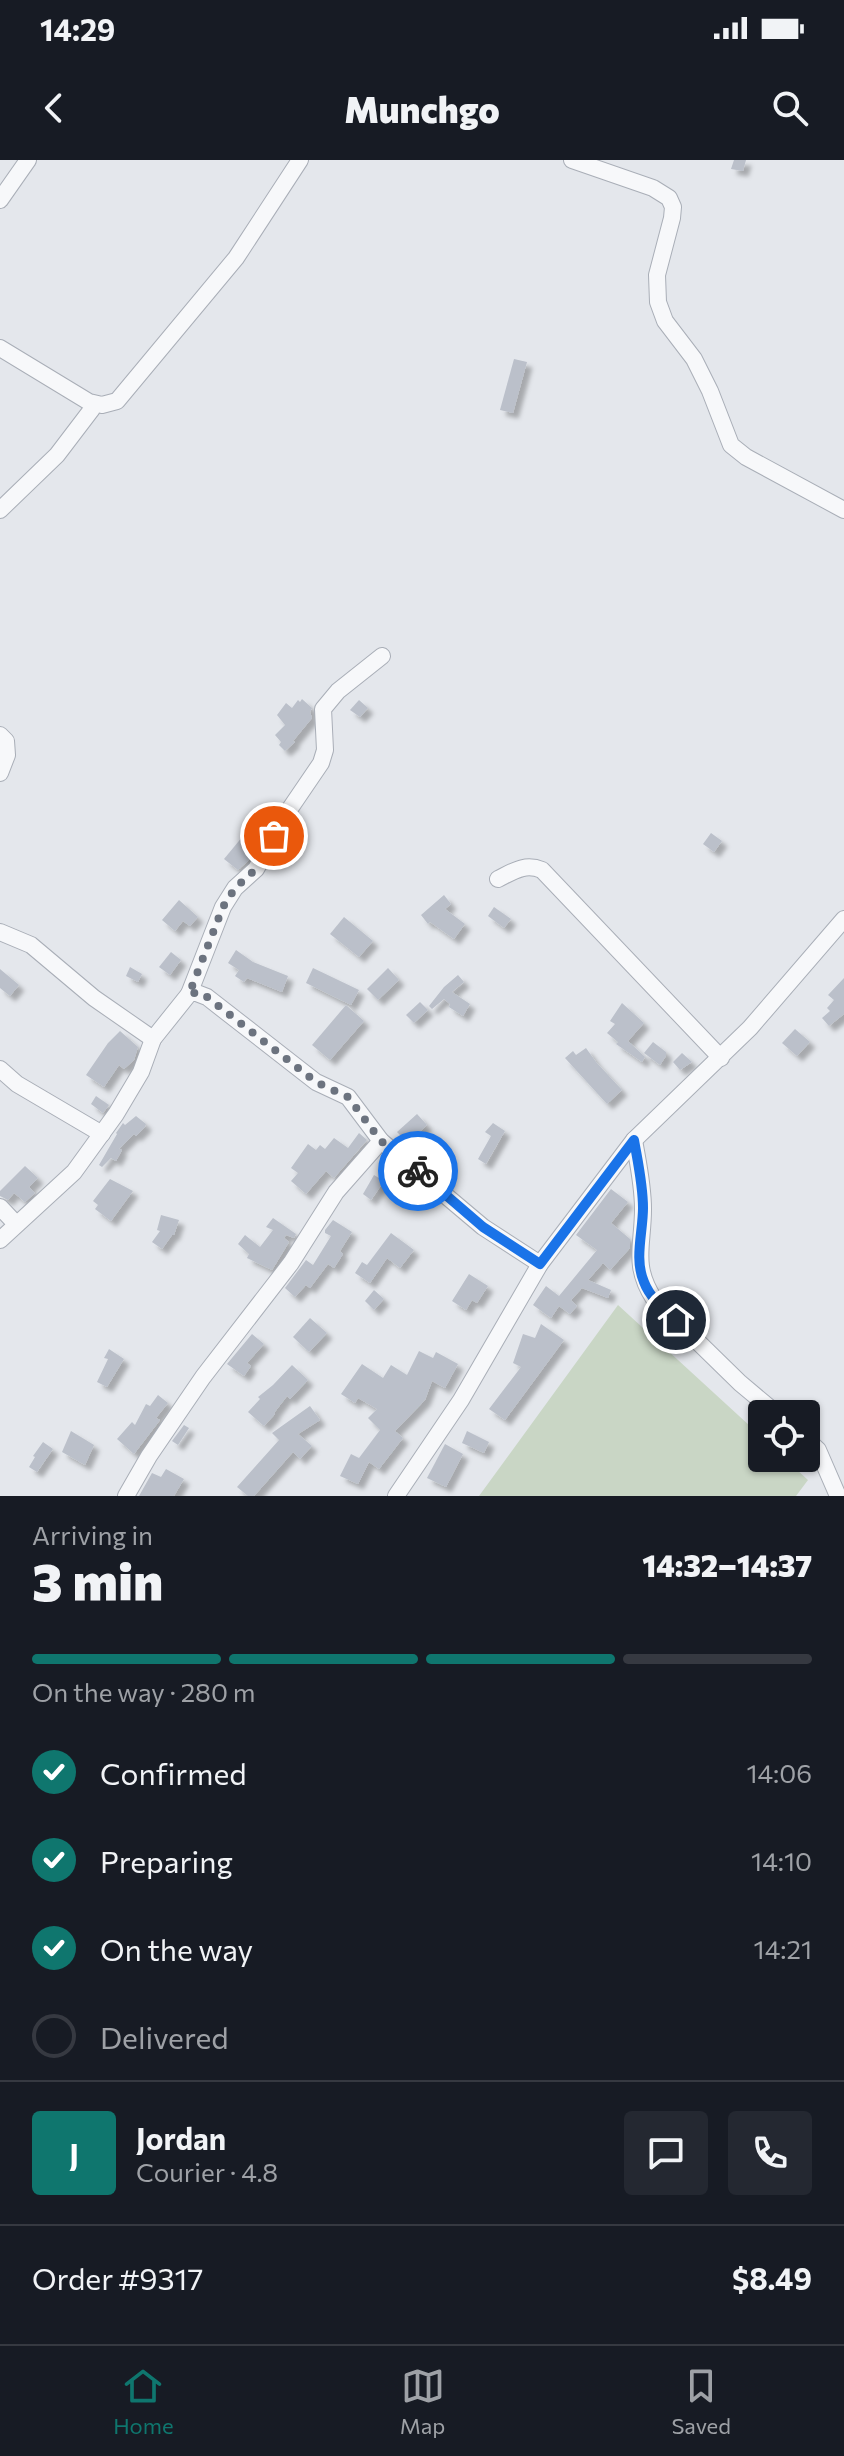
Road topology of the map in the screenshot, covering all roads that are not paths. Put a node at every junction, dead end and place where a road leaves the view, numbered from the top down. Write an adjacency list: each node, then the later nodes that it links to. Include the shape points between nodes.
1 (28, 160): 4 (street)
2 (300, 160): 5 (street, via 236,258 117,401 89,402)
3 (572, 160): 8 (street, via 669,198 672,218 657,275 658,302 665,321 694,359 731,445)
4 (0, 200)
5 (0, 348)
6 (92, 409): 7 (street, via 57,455)
7 (0, 510)
8 (844, 510)
9 (382, 656): 15 (street, via 323,709 321,763 256,869 223,907)
10 (0, 735): 11 (street, via 7,755)
11 (0, 773)
12 (498, 879): 17 (street, via 520,868 542,870)
13 (844, 919): 17 (street)
14 (0, 932): 16 (street, via 31,945)
15 (189, 994): 16 (street); 21 (street, via 207,997 316,1082 348,1097)
16 (153, 1039): 19 (street, via 141,1072)
17 (721, 1058): 20 (street)
18 (0, 1069): 19 (street)
19 (102, 1134): 23 (street, via 74,1172)
20 (634, 1140): 25 (street); 26 (street, via 642,1179 640,1270 645,1284 654,1299)
21 (381, 1141): 25 (street, via 483,1227); 28 (street, via 336,1192 291,1263 203,1377)
22 (0, 1207): 23 (street)
23 (16, 1224): 24 (street)
24 (0, 1240)
25 (540, 1264): 29 (street, via 461,1400)
26 (760, 1400)
27 (820, 1455): 30 (street)
28 (126, 1496)
29 (396, 1496)
30 (838, 1496)

